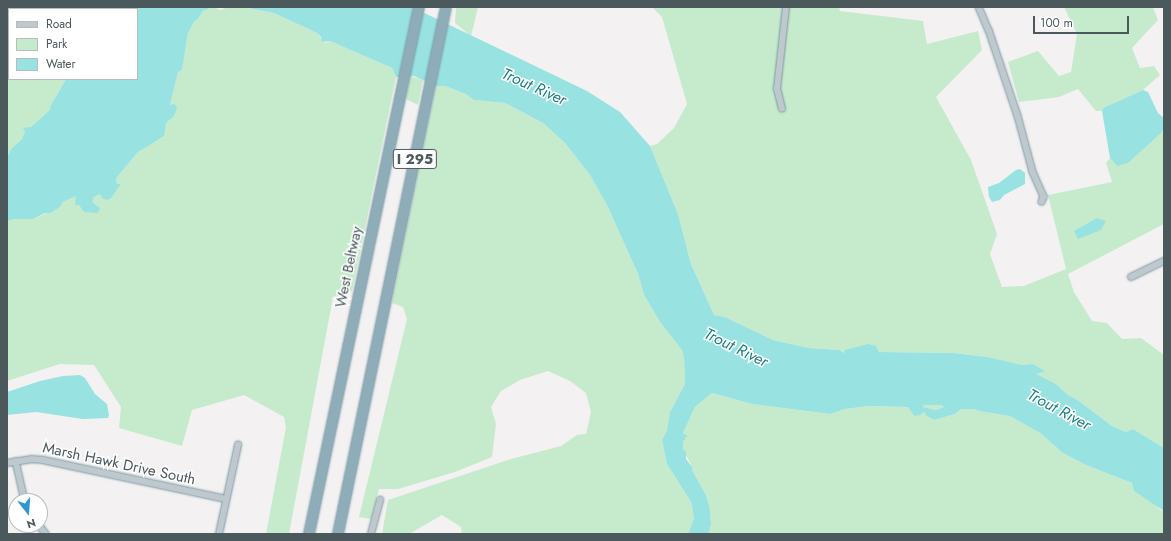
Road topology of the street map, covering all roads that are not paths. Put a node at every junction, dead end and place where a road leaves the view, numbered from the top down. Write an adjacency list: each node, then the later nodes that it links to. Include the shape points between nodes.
1 (419, 7): 16 (highway, West Beltway / I 295)
2 (446, 7): 17 (highway, I 295)
3 (786, 7): 5 (street, via 777,89)
4 (979, 7): 6 (street, via 1018,116 1033,172 1044,197)
5 (782, 109)
6 (1042, 202)
7 (1164, 261): 8 (street)
8 (1131, 277)
9 (238, 445): 13 (street)
10 (16, 461): 11 (street, Marsh Hawk Drive South); 12 (street); 13 (street, Marsh Hawk Drive South, via 43,460)
11 (7, 463)
12 (22, 493)
13 (226, 499): 15 (street)
14 (380, 500): 18 (street)
15 (219, 534)
16 (310, 534)
17 (338, 534)
18 (371, 534)

